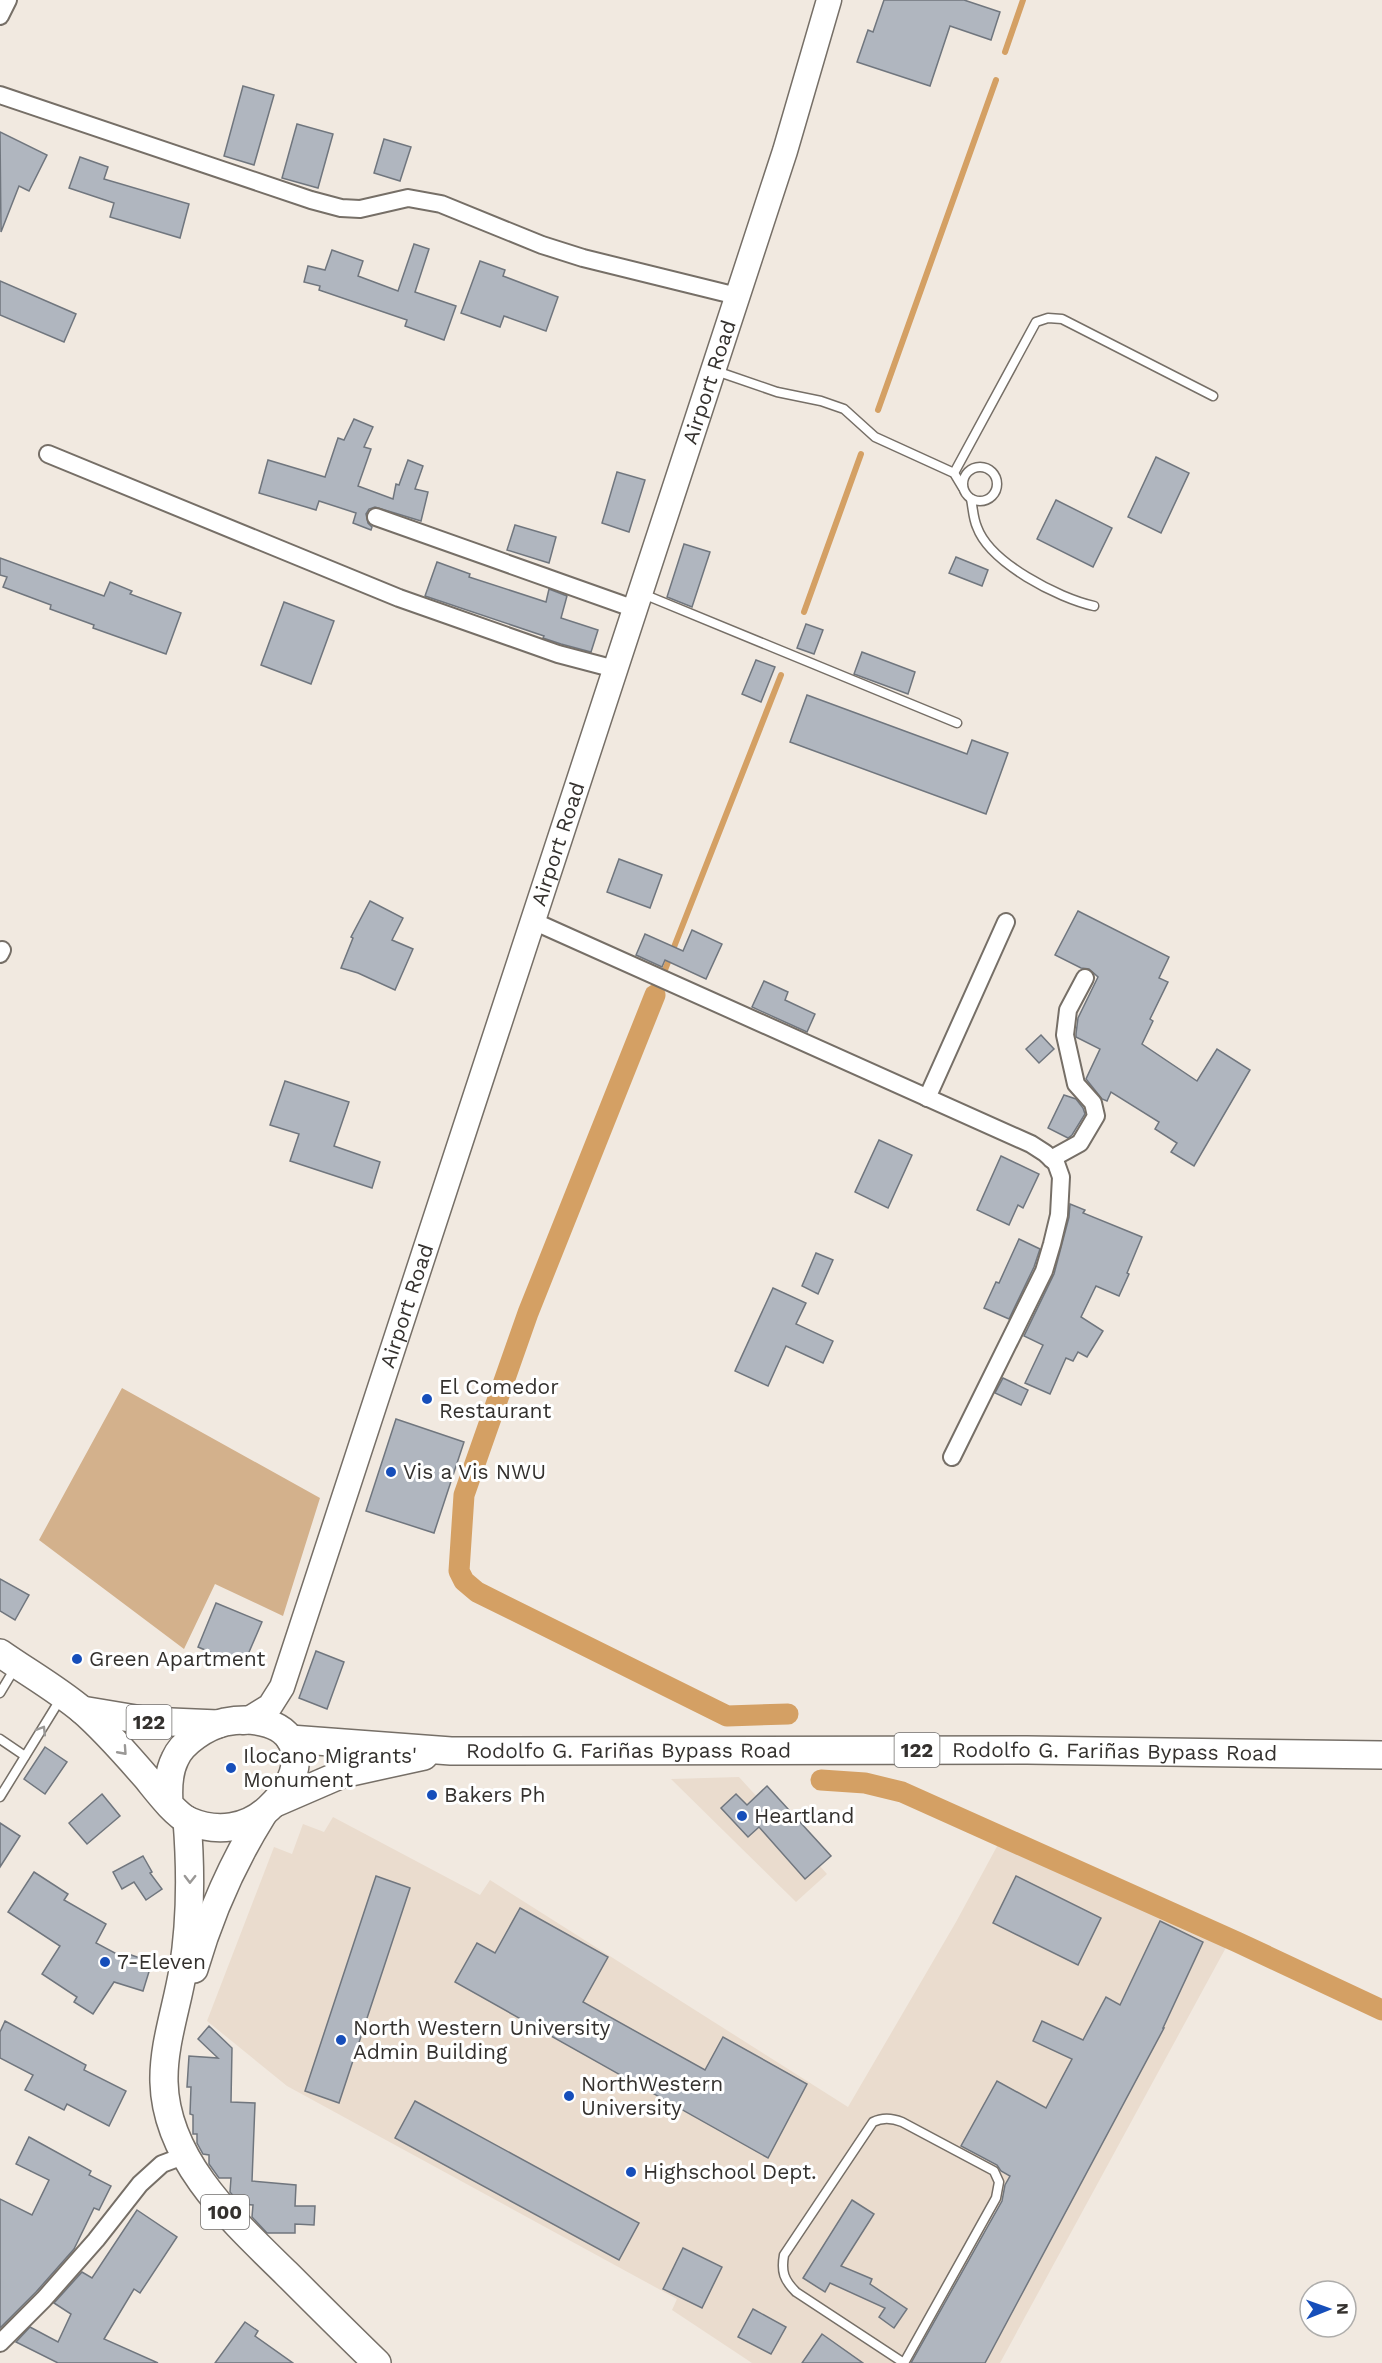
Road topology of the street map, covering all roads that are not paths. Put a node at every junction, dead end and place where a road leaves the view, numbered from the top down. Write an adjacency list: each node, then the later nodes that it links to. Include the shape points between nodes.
1 (8, 0): 3 (street)
2 (829, 0): 5 (main road, Airport Road / 100)
3 (0, 16)
4 (0, 95): 5 (street, via 311,200 360,209 408,198 424,199 583,258)
5 (737, 296): 6 (main road, Airport Road / 100)
6 (713, 370): 9 (lane, via 844,409 875,437); 13 (main road, Airport Road / 100)
7 (1213, 396): 9 (lane, via 1062,319 1047,318 1036,322)
8 (48, 454): 15 (street, via 399,598 558,654)
9 (954, 473): 10 (lane)
10 (963, 488): 11 (lane); 11 (lane, via 971,469 984,467 995,474 995,494 984,501)
11 (971, 499): 14 (lane, via 977,527 996,555 1017,572 1078,603)
12 (376, 517): 13 (street)
13 (638, 601): 15 (main road, Airport Road / 100); 16 (lane)
14 (1094, 606)
15 (615, 669): 17 (main road, Airport Road / 100)
16 (957, 723)
17 (532, 921): 20 (street); 24 (main road, Airport Road / 100)
18 (1006, 922): 20 (street)
19 (1085, 978): 21 (street, via 1068,1010 1065,1035 1076,1084 1093,1103 1096,1116 1080,1143)
20 (927, 1098): 21 (street, via 1031,1144)
21 (1051, 1159): 22 (street, via 1061,1177 1062,1194 1044,1271)
22 (952, 1457)
23 (9, 1659): 25 (lane); 26 (main road, 122)
24 (282, 1687): 27 (main road, 100, via 270,1706); 28 (main road, 100, via 279,1710)
25 (0, 1693)
26 (72, 1703): 27 (main road, 122, via 148,1722); 32 (lane, one-way to 26); 35 (main road, 122, one-way to 35)
27 (231, 1723): 28 (main road, via 261,1722); 35 (main road, 100, via 186,1744 175,1757 168,1785)
28 (286, 1733): 30 (main road, Rodolfo G. Fariñas Bypass Road / 122); 34 (main road, 100, via 295,1752 292,1779)
29 (0, 1738): 32 (lane)
30 (451, 1751): 31 (main road, Rodolfo G. Fariñas Bypass Road / 122, via 1039,1750); 34 (main road, Rodolfo G. Fariñas Bypass Road / 122, via 342,1774)
31 (1382, 1755)
32 (25, 1756): 33 (lane)
33 (0, 1797)
34 (269, 1809): 35 (main road, via 246,1824 217,1828); 36 (main road, 100, via 244,1844 220,1895 192,1977)
35 (178, 1812): 36 (main road, 100, one-way to 36, via 190,1858 183,1969)
36 (174, 2015): 37 (main road, 100, via 164,2082 171,2124)
37 (186, 2155): 38 (street, via 162,2164 140,2184 67,2274); 39 (main road, 100, via 209,2194)
38 (0, 2343)
39 (376, 2363)
40 (904, 2363): 40 (lane, via 796,2292 788,2284 782,2266 784,2255 873,2122 879,2119 902,2122 994,2171 999,2182 996,2198)

